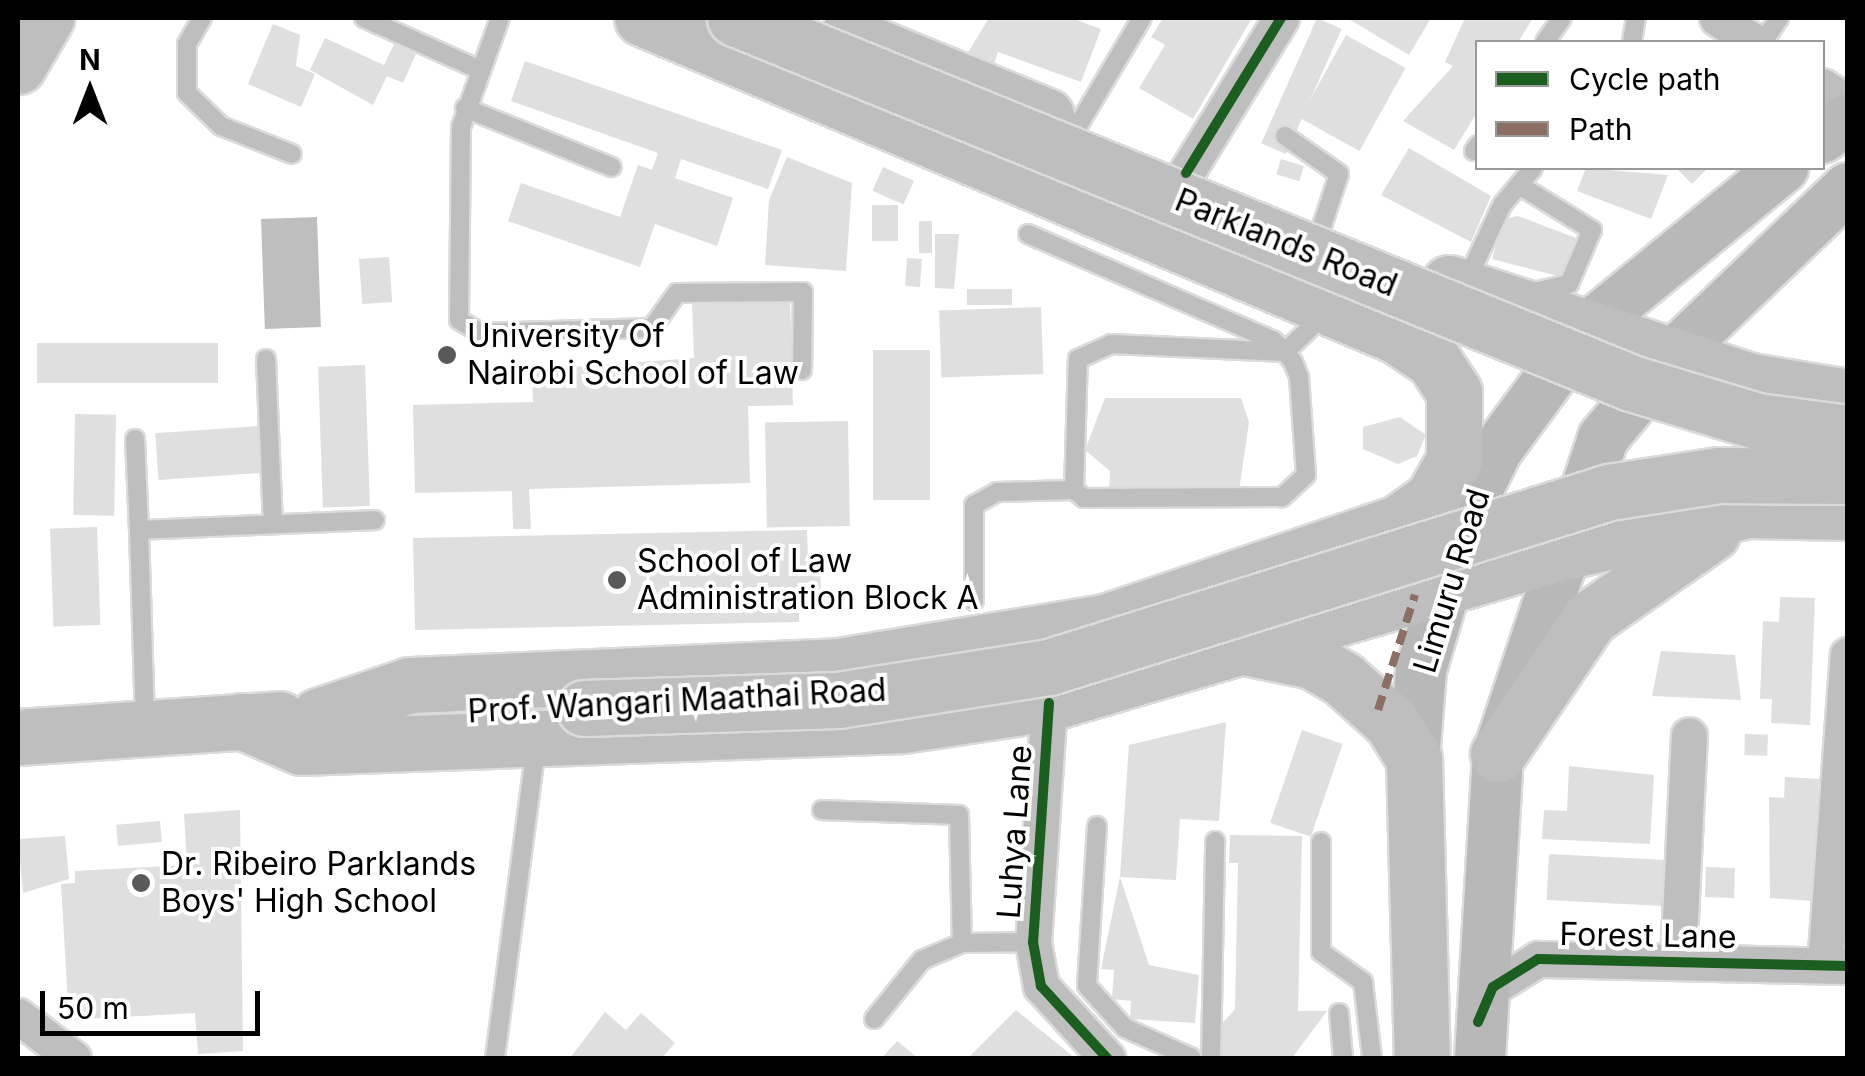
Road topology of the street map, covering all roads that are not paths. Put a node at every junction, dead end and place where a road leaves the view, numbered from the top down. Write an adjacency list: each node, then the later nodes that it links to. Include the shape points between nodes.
1 (46, 18): 14 (main road)
2 (202, 18): 23 (lane, via 188,44 188,93 221,126)
3 (364, 18): 15 (lane)
4 (500, 18): 15 (lane)
5 (642, 18): 33 (main road)
6 (735, 18): 40 (main road, Parklands Road, bridge, via 1630,383 1757,421)
7 (804, 18): 20 (main road)
8 (1142, 18): 20 (lane)
9 (1280, 18): 27 (street)
10 (1562, 18): 13 (lane)
11 (1778, 18): 12 (lane)
12 (1744, 30)
13 (1546, 40)
14 (18, 66)
15 (480, 70): 18 (lane)
16 (1825, 88): 17 (street)
17 (1848, 103)
18 (465, 108): 24 (lane); 38 (lane, via 459,320 481,333 652,328 678,293 803,292)
19 (1848, 120): 22 (main road)
20 (1076, 129): 27 (main road)
21 (1285, 136): 30 (lane, via 1338,174)
22 (1825, 136)
23 (292, 154)
24 (612, 168)
25 (1531, 170): 28 (lane)
26 (1780, 170): 34 (main road, Limuru Road)
27 (1186, 173): 30 (main road)
28 (1519, 185): 32 (lane); 32 (lane, via 1585,219 1586,258 1570,284 1534,292)
29 (1848, 188): 36 (main road)
30 (1320, 232): 32 (main road)
31 (1028, 234): 35 (lane)
32 (1466, 278): 34 (main road)
33 (1329, 308): 35 (lane, via 1310,336); 55 (main road, via 1434,360 1454,392 1454,460 1432,499 1382,529 1105,622 940,653 727,675 410,685)
34 (1585, 330): 36 (main road); 50 (main road, Limuru Road, via 1497,450)
35 (1285, 352): 43 (lane, via 1093,349 1072,373); 43 (lane, via 1302,407 1306,474 1293,490 1210,502 1084,498)
36 (1670, 358): 39 (main road); 49 (main road, via 1603,438)
37 (266, 360): 47 (lane)
38 (802, 370)
39 (1848, 396)
40 (1848, 433)
41 (135, 439): 48 (lane)
42 (1848, 476): 55 (main road, Prof. Wangari Maathai Road, bridge, via 1719,475 1608,492 1048,667 838,700)
43 (1074, 490): 51 (lane, via 997,492 974,505)
44 (1748, 510): 45 (main road); 49 (main road); 61 (main road, via 1590,618)
45 (1848, 512)
46 (375, 520): 47 (lane)
47 (274, 524): 48 (lane)
48 (140, 530): 58 (lane)
49 (1559, 553): 50 (main road); 61 (main road)
50 (1447, 585): 52 (main road); 62 (main road, Limuru Road, via 1421,670)
51 (974, 601)
52 (1239, 646): 54 (main road); 62 (main road, via 1312,661 1343,679 1392,722)
53 (1848, 655): 72 (street)
54 (1049, 704): 60 (main road, via 760,737); 68 (street, Luhya Lane)
55 (318, 716): 56 (main road, Prof. Wangari Maathai Road)
56 (241, 721): 58 (main road, Prof. Wangari Maathai Road); 60 (main road, via 301,747)
57 (24, 727): 58 (main road, Prof. Wangari Maathai Road)
58 (145, 727)
59 (1689, 734): 71 (street)
60 (536, 743): 78 (lane)
61 (1498, 754): 67 (main road)
62 (1414, 759): 84 (main road, Limuru Road)
63 (822, 810): 69 (lane, via 959,815)
64 (1097, 826): 80 (lane, via 1087,986 1126,1028)
65 (1215, 841): 81 (lane)
66 (1320, 842): 83 (lane, via 1322,952 1363,982)
67 (1482, 899): 70 (street, Forest Lane, via 1494,927); 76 (main road)
68 (1034, 942): 69 (lane); 79 (street, Luhya Lane, via 1041,986)
69 (962, 943): 75 (lane, via 922,960)
70 (1538, 959): 71 (street, Forest Lane); 76 (street, Forest Lane, via 1493,987)
71 (1678, 960): 72 (street, Forest Lane)
72 (1836, 965)
73 (1339, 1013): 82 (lane)
74 (18, 1016): 77 (street)
75 (874, 1019)
76 (1479, 1040)
77 (74, 1058)
78 (495, 1058)
79 (1106, 1058)
80 (1192, 1058)
81 (1211, 1058)
82 (1342, 1058)
83 (1372, 1058)
84 (1422, 1058)

